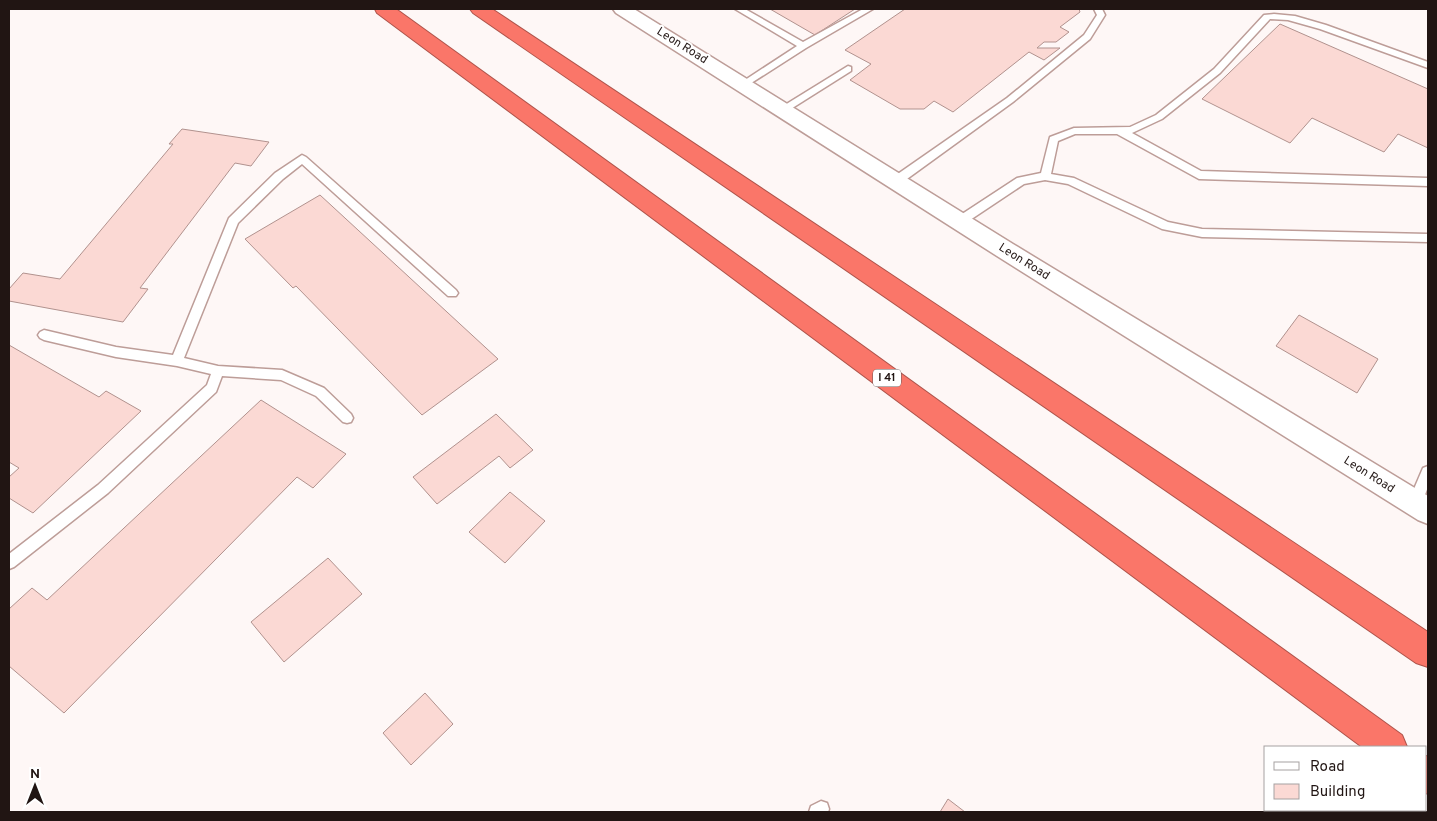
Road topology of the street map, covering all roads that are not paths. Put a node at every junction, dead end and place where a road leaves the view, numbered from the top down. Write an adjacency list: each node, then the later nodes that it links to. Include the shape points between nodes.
1 (384, 9): 27 (highway, I 41)
2 (480, 9): 26 (highway)
3 (622, 9): 10 (street, Leon Road)
4 (739, 9): 7 (lane)
5 (869, 9): 7 (lane)
6 (1098, 9): 14 (lane, via 1101,15 1087,37 1010,100)
7 (803, 46): 10 (lane)
8 (1428, 65): 12 (lane, via 1295,19 1267,18 1217,71 1159,117 1132,130)
9 (848, 69): 11 (lane)
10 (745, 84): 11 (street, Leon Road)
11 (783, 110): 14 (street, Leon Road)
12 (1119, 130): 13 (lane, via 1074,131 1054,139); 15 (lane, via 1199,176)
13 (1045, 176): 16 (lane, via 1021,181); 17 (lane, via 1070,181 1166,226 1202,233)
14 (896, 181): 16 (street, Leon Road)
15 (1428, 182)
16 (960, 222): 24 (street, Leon Road)
17 (1428, 238)
18 (452, 293): 20 (lane, via 302,159 279,176 233,221)
19 (44, 335): 20 (lane, via 116,352)
20 (177, 361): 21 (lane)
21 (218, 371): 22 (lane, via 282,375 320,392); 25 (lane, via 212,388 104,489)
22 (347, 418)
23 (1428, 472): 24 (lane)
24 (1422, 507)
25 (9, 562)
26 (1428, 651)
27 (1389, 746)

